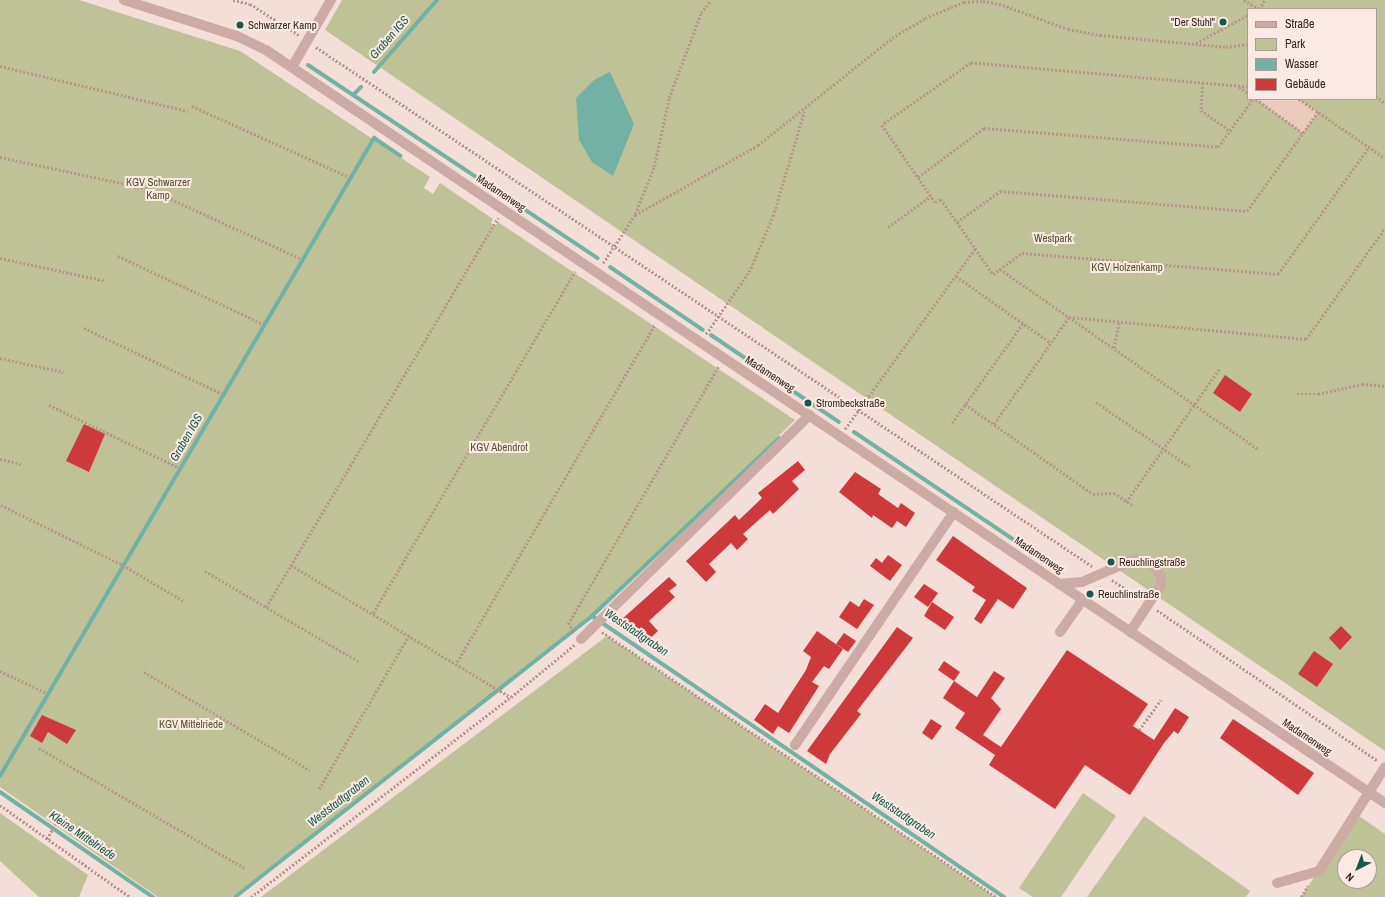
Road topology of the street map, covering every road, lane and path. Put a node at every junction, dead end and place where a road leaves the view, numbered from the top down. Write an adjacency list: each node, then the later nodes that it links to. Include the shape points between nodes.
1 (124, 0): 12 (street, Madamenweg, via 250,41)
2 (233, 0): 8 (path, via 250,4)
3 (331, 0): 8 (street)
4 (711, 0): 34 (path, via 701,13 670,98 654,167)
5 (1244, 0): 6 (path)
6 (1257, 8)
7 (1247, 16): 9 (path)
8 (308, 41): 12 (street); 39 (path)
9 (1196, 43): 10 (path, via 1226,47); 23 (path, via 1093,34 1068,29 1003,5 972,1 931,15 892,38)
10 (1247, 44)
11 (0, 66): 24 (path)
12 (292, 67): 45 (street, Madamenweg)
13 (1203, 83): 14 (path); 26 (path, via 1200,110); 32 (path, via 971,63 882,125)
14 (1239, 86): 15 (path); 16 (path)
15 (1247, 87)
16 (1247, 92)
17 (1377, 97): 21 (path)
18 (1252, 100): 26 (path)
19 (1257, 100): 27 (path)
20 (1300, 100): 25 (path)
21 (1385, 103)
22 (192, 106): 31 (path)
23 (805, 110): 34 (path, via 758,145); 49 (path, via 770,223 749,272)
24 (188, 111)
25 (1318, 112): 27 (path); 28 (path)
26 (1230, 131): 32 (path, via 1218,147 984,128)
27 (1303, 133): 35 (path, via 1247,211 1000,190)
28 (1369, 147): 30 (path); 44 (path, via 1278,274 1022,253)
29 (0, 157): 43 (path, via 150,189)
30 (1385, 158)
31 (347, 176)
32 (918, 177): 33 (path)
33 (931, 196): 35 (path, via 935,202 941,199); 37 (path)
34 (635, 215): 39 (path)
35 (956, 222): 40 (path)
36 (494, 225): 85 (path)
37 (888, 227)
38 (1385, 228): 51 (path, via 1306,339)
39 (614, 246): 45 (path); 49 (path)
40 (975, 249): 44 (path, via 993,274); 47 (path)
41 (118, 256): 53 (path)
42 (0, 258): 48 (path)
43 (300, 258)
44 (1000, 269): 50 (path)
45 (597, 272): 56 (street, Madamenweg)
46 (574, 274): 93 (path)
47 (956, 276): 52 (path); 70 (path)
48 (106, 281)
49 (719, 316): 56 (path); 70 (path)
50 (1070, 317): 51 (path); 57 (path); 58 (path)
51 (1119, 322): 58 (path)
52 (1023, 323): 57 (path); 67 (path)
53 (263, 324)
54 (653, 327): 101 (path)
55 (84, 328): 64 (path)
56 (700, 342): 71 (street, Madamenweg)
57 (1051, 343): 73 (path)
58 (1114, 348): 68 (path)
59 (0, 358): 62 (path)
60 (716, 369): 95 (path, via 568,624)
61 (1219, 369): 68 (path)
62 (63, 372)
63 (1385, 386): 65 (path, via 1362,384 1318,394)
64 (223, 394)
65 (1297, 394)
66 (1096, 402): 75 (path)
67 (965, 404): 72 (path); 73 (path)
68 (1194, 404): 75 (path); 76 (path)
69 (49, 405): 80 (path)
70 (859, 411): 74 (path); 87 (path)
71 (810, 415): 74 (street, Madamenweg); 94 (street)
72 (952, 423)
73 (994, 424): 81 (path, via 1093,494 1114,493)
74 (840, 435): 84 (street, Madamenweg)
75 (1163, 448): 79 (path); 81 (path)
76 (1260, 450)
77 (0, 459): 78 (path)
78 (21, 464)
79 (1190, 467)
80 (180, 468)
81 (1126, 502): 83 (path)
82 (1, 505): 90 (path, via 123,565)
83 (1134, 506)
84 (954, 512): 88 (street, Madamenweg); 108 (street)
85 (291, 565): 92 (path); 93 (path)
86 (204, 571): 92 (path)
87 (1101, 573): 88 (street, via 1082,582); 91 (path); 91 (street, via 1135,558 1144,560 1158,571 1161,585)
88 (1059, 584): 89 (street, Madamenweg)
89 (1082, 600): 96 (street); 97 (street, Madamenweg)
90 (185, 602)
91 (1149, 604): 97 (street); 110 (path)
92 (266, 607): 100 (path)
93 (373, 613): 98 (path)
94 (594, 627): 99 (street); 122 (path)
95 (574, 631)
96 (1060, 632)
97 (1130, 632): 113 (street, Madamenweg)
98 (409, 635): 101 (path); 112 (path)
99 (581, 638): 105 (path)
100 (358, 661)
101 (456, 662): 105 (path)
102 (0, 671): 104 (path)
103 (144, 672): 111 (path)
104 (47, 693)
105 (511, 697): 121 (path)
106 (1160, 700): 107 (path)
107 (1139, 730)
108 (795, 745)
109 (39, 748): 118 (path)
110 (1385, 767): 113 (street)
111 (310, 770)
112 (318, 789)
113 (1370, 793): 114 (street, Madamenweg); 119 (street, via 1319,871)
114 (1385, 803)
115 (0, 805): 117 (path)
116 (55, 825): 117 (path)
117 (47, 839): 120 (path)
118 (244, 868)
119 (1277, 883)
120 (130, 897)
121 (251, 897)
122 (997, 897)

